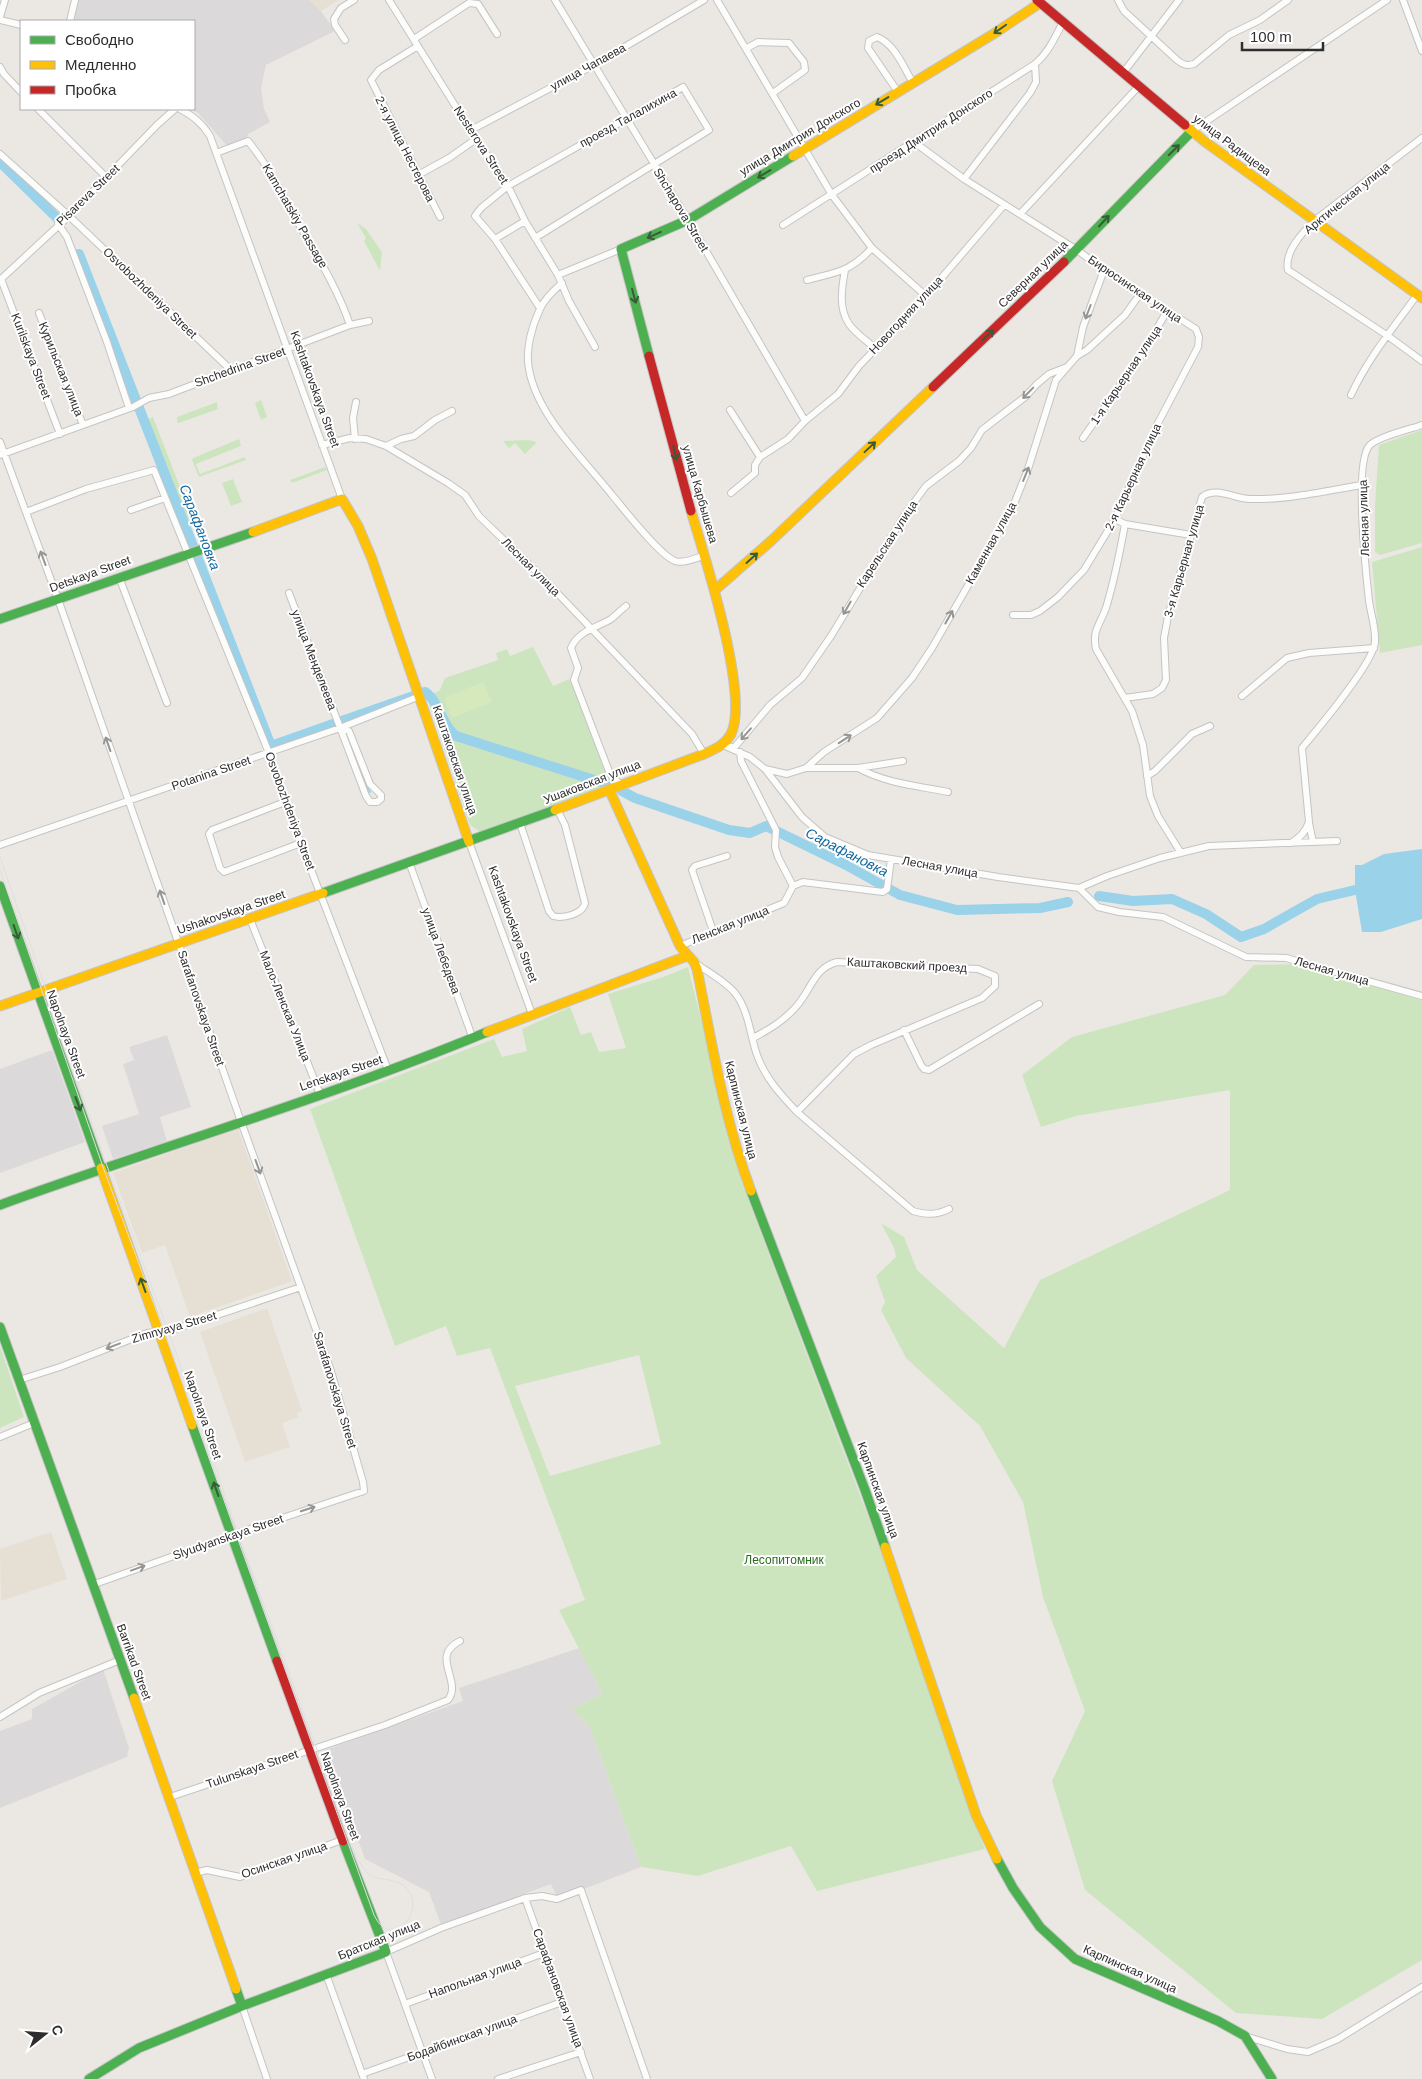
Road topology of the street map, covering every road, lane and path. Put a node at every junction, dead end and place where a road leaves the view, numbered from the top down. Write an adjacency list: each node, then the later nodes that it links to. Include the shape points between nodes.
1 (4, 0): 14 (street)
2 (75, 0): 15 (street)
3 (354, 0): 21 (street, via 341,8 334,19)
4 (389, 0): 20 (street, Nesterova Street)
5 (555, 0): 26 (street, Shchapova Street)
6 (704, 0): 26 (street, улица Чапаева)
7 (717, 0): 23 (street)
8 (1118, 0): 19 (street, via 1124,11)
9 (1179, 0): 19 (street)
10 (1288, 0): 19 (street, via 1260,20 1229,35 1194,64 1184,65)
11 (1387, 0): 39 (street, Северная улица)
12 (1403, 0): 24 (street)
13 (1041, 1): 16 (street, улица Радищева); 29 (street, улица Дмитрия Донского, one-way to 29)
14 (0, 18): 17 (street)
15 (70, 20)
16 (1064, 22): 25 (street, проезд Дмитрия Донского, via 1044,57); 28 (street, улица Радищева)
17 (20, 25)
18 (497, 34): 20 (street, via 478,4 469,3)
19 (1151, 36): 28 (street)
20 (414, 39): 22 (street, Nesterova Street)
21 (344, 40)
22 (418, 46): 38 (street, Nesterova Street); 47 (street, 2-я улица Нестерова, via 379,70 370,80)
23 (747, 48): 33 (street); 33 (street, via 758,42 789,43 804,62 806,70)
24 (1422, 51)
25 (1035, 64): 42 (street, проезд Дмитрия Донского); 49 (street, via 1036,82 1030,93)
26 (594, 65): 37 (street, Shchapova Street); 38 (street, улица Чапаева)
27 (0, 67): 31 (street)
28 (1123, 73): 30 (street, улица Радищева)
29 (913, 83): 32 (street, улица Дмитрия Донского); 32 (street, via 885,40 877,37 869,41 868,48)
30 (1139, 86): 39 (street, улица Радищева); 53 (street)
31 (20, 91)
32 (898, 92): 43 (street, улица Дмитрия Донского, one-way to 43)
33 (774, 93): 43 (street)
34 (39, 110): 48 (street)
35 (174, 110): 48 (street, Pisareva Street)
36 (182, 110): 44 (street, Kashtakovskaya Street, via 203,126)
37 (626, 118): 46 (street, Shchapova Street); 46 (street, проезд Талалихина, via 683,86 709,130); 50 (street, проезд Талалихина)
38 (471, 130): 41 (street, Nesterova Street)
39 (1192, 131): 58 (street, улица Радищева); 65 (street, Северная улица, one-way to 39)
40 (1422, 138): 58 (street, Арктическая улица)
41 (476, 139): 47 (street); 50 (street, Nesterova Street)
42 (914, 142): 49 (street, Бирюсинская улица); 51 (street, проезд Дмитрия Донского)
43 (806, 148): 51 (street); 56 (street, улица Дмитрия Донского, one-way to 56)
44 (216, 153): 79 (street, Kamchatskiy Passage, via 248,141 263,160 331,281); 84 (street, Kashtakovskaya Street)
45 (0, 154): 54 (street, Osvobozhdeniya Street)
46 (654, 164): 56 (street, Shchapova Street); 61 (street, проезд Талалихина)
47 (418, 174): 55 (street, 2-я улица Нестерова)
48 (106, 177): 54 (street, Pisareva Street)
49 (964, 179): 52 (street, Бирюсинская улица)
50 (508, 186): 57 (street, Nesterova Street); 62 (street, проезд Талалихина, via 475,216)
51 (832, 195): 60 (street, проезд Дмитрия Донского); 63 (street)
52 (1004, 205): 53 (street, Бирюсинская улица); 73 (street, Новогодняя улица)
53 (1020, 214): 65 (street, Бирюсинская улица)
54 (69, 216): 59 (street, Pisareva Street); 88 (street, Osvobozhdeniya Street)
55 (440, 217)
56 (688, 220): 64 (street, улица Дмитрия Донского, one-way to 64); 94 (street, Shchapova Street)
57 (525, 221): 61 (street, Nesterova Street); 62 (street)
58 (1314, 221): 74 (street, улица Радищева); 81 (street, Арктическая улица, via 1289,256 1288,270)
59 (58, 224): 69 (street, Pisareva Street); 91 (street, via 67,237)
60 (783, 225)
61 (535, 238): 68 (street, Nesterova Street)
62 (495, 239): 75 (street)
63 (872, 248): 66 (street, via 859,262); 73 (street)
64 (621, 249): 68 (street, улица Дмитрия Донского); 115 (street, улица Карбышева, one-way to 115, via 684,488)
65 (1077, 250): 67 (street, Бирюсинская улица); 117 (street, Северная улица, one-way to 65, via 783,530)
66 (845, 270): 70 (street); 83 (street, via 842,306 849,325)
67 (1104, 270): 72 (street, Бирюсинская улица); 85 (street, one-way to 85, via 1083,327)
68 (558, 276): 71 (street, Nesterova Street)
69 (1, 279): 97 (street, Kurilskaya Street)
70 (807, 280)
71 (562, 283): 75 (street); 82 (street, Nesterova Street)
72 (1140, 294): 76 (street, Бирюсинская улица); 85 (street, Каменная улица, via 1110,330)
73 (926, 296): 83 (street, Новогодняя улица)
74 (1420, 296): 81 (street)
75 (540, 308): 115 (street, via 531,337 529,370 557,429 628,516 666,554 676,562)
76 (1167, 311): 80 (street, Бирюсинская улица); 99 (street, 1-я Карьерная улица, via 1144,351)
77 (39, 314): 95 (street, Курильская улица)
78 (369, 321): 79 (street, Shchedrina Street)
79 (350, 325): 84 (street, Shchedrina Street)
80 (1196, 329): 111 (street, 2-я Карьерная улица, via 1198,347 1157,425)
81 (1388, 336): 86 (street); 89 (street, via 1367,364)
82 (595, 347)
83 (876, 349): 94 (street, Новогодняя улица, via 838,394)
84 (287, 350): 88 (street, Shchedrina Street); 101 (street, Kashtakovskaya Street)
85 (1077, 356): 87 (street, Каменная улица)
86 (1422, 361)
87 (1068, 366): 133 (street, Карельская улица, one-way to 133, via 1049,374 982,430 971,448 926,486 802,678 770,705); 138 (street, Каменная улица, one-way to 87, via 824,752 877,718 912,678 932,648 1012,509 1056,380)
88 (232, 371): 91 (street, Shchedrina Street, via 169,394 148,398)
89 (1351, 395)
90 (356, 402): 98 (street, via 353,418)
91 (131, 408): 95 (street)
92 (730, 410): 104 (street)
93 (452, 411): 102 (street, via 414,436)
94 (805, 421): 104 (street, Новогодняя улица, via 788,439)
95 (83, 425): 97 (street)
96 (1422, 425): 105 (street, Лесная улица, via 1370,444 1365,453)
97 (60, 434): 103 (street)
98 (355, 438): 101 (street, Лесная улица); 102 (street, Лесная улица)
99 (1083, 438)
100 (0, 442): 103 (street, Sarafanovskaya Street)
101 (322, 445): 108 (street, Kashtakovskaya Street)
102 (386, 446): 123 (street, Лесная улица, via 464,495 479,516)
103 (2, 454): 110 (street, Sarafanovskaya Street)
104 (760, 457): 106 (street, via 755,473)
105 (1362, 485): 113 (street, 3-я Карьерная улица, via 1276,499 1248,499 1208,492 1202,497); 124 (street, Лесная улица)
106 (731, 493)
107 (165, 498): 109 (street); 110 (street, Osvobozhdeniya Street, via 154,470 86,489); 114 (street, Osvobozhdeniya Street)
108 (342, 499): 114 (street, Detskaya Street); 125 (street, Kashtakovskaya Street, via 357,524)
109 (131, 510)
110 (26, 512): 119 (street, Sarafanovskaya Street, one-way to 110)
111 (1115, 519): 112 (street); 121 (street, 2-я Карьерная улица, via 1084,570 1058,596 1031,615)
112 (1126, 524): 113 (street); 127 (street, 2-я Карьерная улица, via 1105,610 1094,638 1096,649)
113 (1192, 535): 127 (street, 3-я Карьерная улица, via 1168,616 1166,680 1162,688 1153,694)
114 (192, 551): 116 (street, Detskaya Street); 135 (street, Osvobozhdeniya Street)
115 (705, 555): 117 (street, улица Карбышева)
116 (119, 577): 119 (street, Detskaya Street); 128 (street)
117 (715, 590): 131 (street, улица Карбышева, via 736,704)
118 (289, 593): 130 (street, улица Менделеева)
119 (58, 599): 122 (street, Detskaya Street); 145 (street, Sarafanovskaya Street, one-way to 119)
120 (626, 606): 123 (street, via 612,618)
121 (1013, 615)
122 (0, 619)
123 (591, 628): 136 (street, Лесная улица, via 692,734); 142 (street, via 574,640 571,648 578,668 574,680 610,774)
124 (1374, 648): 126 (street, via 1287,658); 148 (street, via 1345,693 1302,748)
125 (418, 692): 130 (street, Potanina Street); 151 (street, Каштаковская улица)
126 (1242, 696)
127 (1125, 698): 141 (street, 2-я Карьерная улица, via 1143,745)
128 (168, 703)
129 (1210, 726): 141 (street, via 1192,734)
130 (340, 728): 130 (street, улица Менделеева, via 366,796 370,802 377,802 380,795 370,784 349,731); 135 (street, Potanina Street)
131 (731, 734): 132 (street, улица Карбышева); 133 (street)
132 (723, 745): 133 (street, Лесная улица); 136 (street, Ушаковская улица)
133 (733, 749): 134 (street, Лесная улица)
134 (740, 752): 140 (street, Лесная улица); 161 (street, via 741,761 776,830 778,857)
135 (269, 753): 145 (street, Potanina Street); 146 (street, Osvobozhdeniya Street)
136 (704, 754): 142 (street, Ушаковская улица)
137 (903, 760): 139 (street)
138 (806, 768): 139 (street); 140 (street, via 787,774)
139 (858, 768): 144 (street, via 888,780)
140 (766, 769): 158 (street, Лесная улица, via 802,817 825,837 868,855)
141 (1147, 776): 156 (street, 2-я Карьерная улица, via 1158,816)
142 (621, 785): 143 (street, Ушаковская улица)
143 (610, 789): 147 (street, Ушаковская улица); 167 (street, Карпинская улица)
144 (948, 792)
145 (128, 802): 155 (street, Potanina Street); 166 (street, Sarafanovskaya Street, one-way to 145)
146 (285, 802): 153 (street, Osvobozhdeniya Street); 153 (street, via 212,830 209,834 220,868 224,872)
147 (557, 809): 149 (street, Ушаковская улица); 149 (street, via 565,825 585,903 580,911 559,918 549,911)
148 (1308, 822): 152 (street); 154 (street, via 1305,832)
149 (520, 823): 151 (street, Ушаковская улица)
150 (1338, 841): 152 (street)
151 (469, 842): 159 (street, Ushakovskaya Street); 173 (street, Kashtakovskaya Street)
152 (1313, 842): 154 (street)
153 (301, 843): 163 (street, Osvobozhdeniya Street)
154 (1291, 843): 156 (street, via 1209,846)
155 (0, 845)
156 (1180, 853): 162 (street)
157 (727, 856): 165 (street, via 695,866 692,870)
158 (891, 859): 161 (street, via 887,888 878,893 803,882); 162 (street, Лесная улица)
159 (409, 862): 163 (street, Ushakovskaya Street); 176 (street, улица Лебедева)
160 (0, 886): 169 (street, Napolnaya Street, one-way to 169)
161 (793, 886): 165 (street, Ленская улица, via 784,903)
162 (1079, 888): 170 (street, Лесная улица, via 1098,907 1163,917 1246,957 1286,958)
163 (320, 893): 164 (street, Ushakovskaya Street); 177 (street, Osvobozhdeniya Street)
164 (250, 919): 166 (street, Ushakovskaya Street); 178 (street, Мало-Ленская Улица)
165 (713, 931): 167 (street, Ленская улица)
166 (178, 943): 169 (street, Ushakovskaya Street); 180 (street, Sarafanovskaya Street)
167 (680, 946): 168 (street, Карпинская улица)
168 (690, 959): 173 (street, Lenskaya Street); 175 (street, via 736,994); 208 (street, Карпинская улица, via 699,979 721,1093 738,1156 865,1490 988,1842 1026,1907 1046,1933 1075,1958 1218,2020)
169 (38, 992): 172 (street, Ushakovskaya Street); 181 (street, Napolnaya Street, one-way to 181)
170 (1422, 996)
171 (1039, 1004): 174 (street, via 929,1070 921,1066)
172 (0, 1006)
173 (532, 1014): 176 (street, Lenskaya Street)
174 (904, 1030): 175 (street, Каштаковский проезд, via 982,998 996,986 995,976 978,969 828,964 820,969 794,1009 775,1026); 179 (street, Каштаковский проезд, via 854,1054)
175 (752, 1038): 179 (street, via 763,1068)
176 (473, 1039): 177 (street, Lenskaya Street)
177 (388, 1070): 178 (street, Lenskaya Street)
178 (320, 1094): 180 (street, Lenskaya Street)
179 (797, 1112): 183 (street, via 913,1212 939,1214)
180 (241, 1121): 181 (street, Lenskaya Street); 184 (street, Sarafanovskaya Street, one-way to 184)
181 (101, 1168): 182 (street, Lenskaya Street); 186 (street, Napolnaya Street, one-way to 181)
182 (0, 1205)
183 (949, 1209)
184 (301, 1287): 186 (street, Zimnyaya Street, via 172,1330); 190 (street, Sarafanovskaya Street, via 331,1371)
185 (0, 1327): 187 (street, Barrikad Street)
186 (160, 1331): 187 (street, Zimnyaya Street, one-way to 187, via 146,1333); 191 (street, Napolnaya Street, one-way to 186)
187 (19, 1380): 188 (street, Barrikad Street)
188 (34, 1423): 189 (street); 192 (street, Barrikad Street)
189 (0, 1437)
190 (364, 1491): 191 (street, Slyudyanskaya Street, one-way to 190)
191 (232, 1535): 192 (street, Slyudyanskaya Street, one-way to 191); 196 (street, Napolnaya Street)
192 (92, 1585): 194 (street, Barrikad Street)
193 (460, 1641): 196 (street, Tulunskaya Street, via 448,1649 446,1656 452,1691 448,1700)
194 (120, 1660): 195 (street, via 40,1694); 197 (street, Barrikad Street)
195 (0, 1717)
196 (310, 1750): 197 (street, Tulunskaya Street); 198 (street, Napolnaya Street)
197 (170, 1797): 199 (street, Barrikad Street)
198 (342, 1840): 199 (street, Осинская улица, via 240,1878 207,1870); 201 (street, Napolnaya Street)
199 (195, 1873): 207 (street, Barrikad Street)
200 (526, 1898): 201 (street, Братская улица, via 441,1928); 202 (street, Сарафановская улица); 217 (street, Братская улица, via 557,1898 581,1890)
201 (386, 1952): 203 (street, Братская улица); 206 (street)
202 (544, 1953): 205 (street, Сарафановская улица); 206 (street, Напольная улица)
203 (326, 1974): 207 (street, Братская улица); 211 (street)
204 (1422, 1986): 208 (street, via 1338,2039 1308,2052)
205 (562, 2002): 209 (street, Бодайбинская улица); 210 (street, Сарафановская улица)
206 (405, 2004): 209 (street)
207 (242, 2006): 212 (street, Братская улица, via 139,2048); 213 (street)
208 (1245, 2036): 218 (street, Карпинская улица)
209 (422, 2051): 211 (street, Бодайбинская улица); 214 (street)
210 (581, 2052): 215 (street); 216 (street, Сарафановская улица)
211 (363, 2077)
212 (90, 2079)
213 (267, 2079)
214 (432, 2079)
215 (498, 2079)
216 (590, 2079)
217 (647, 2079)
218 (1272, 2079)

